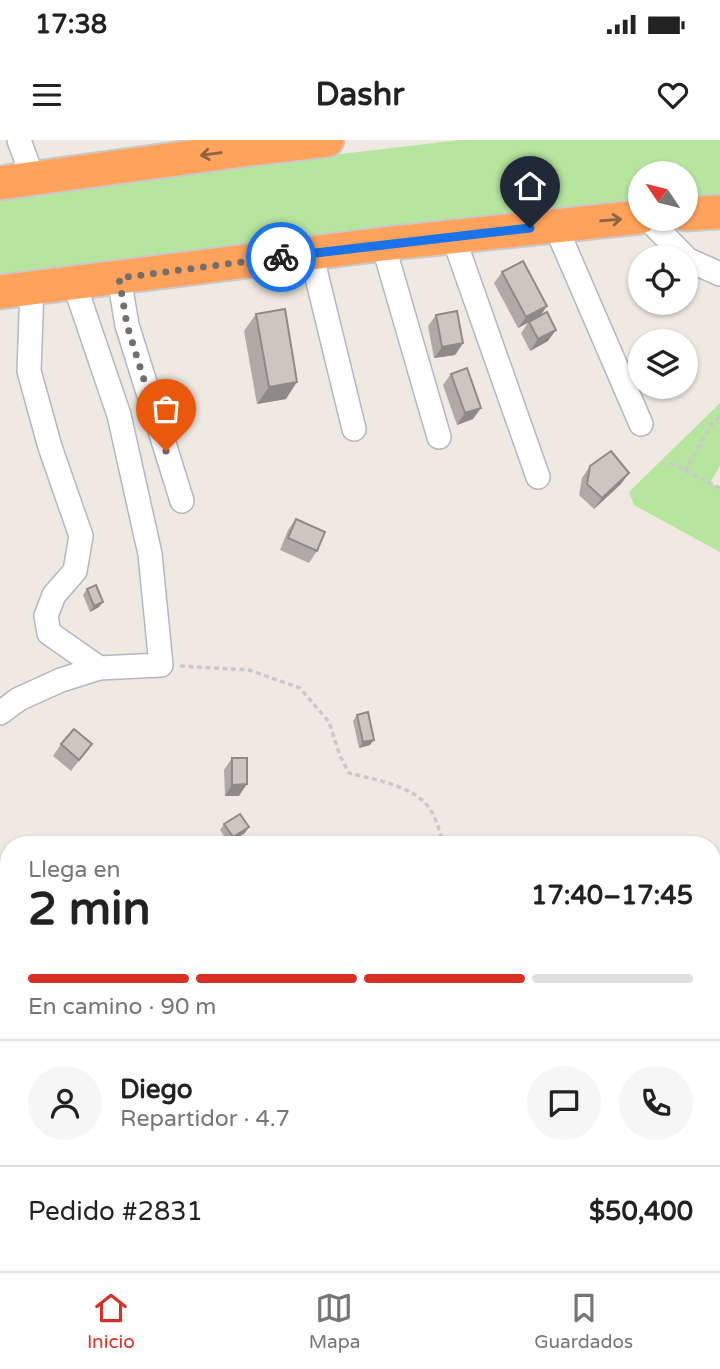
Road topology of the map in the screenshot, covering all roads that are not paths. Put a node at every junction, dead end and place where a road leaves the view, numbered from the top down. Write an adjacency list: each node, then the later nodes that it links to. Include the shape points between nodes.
1 (19, 140): 3 (street)
2 (327, 140): 3 (highway, one-way to 3)
3 (33, 179): 4 (highway)
4 (0, 183)
5 (720, 212): 6 (highway)
6 (698, 213)
7 (628, 218): 8 (highway, one-way to 7)
8 (555, 225): 10 (highway); 19 (street)
9 (659, 231): 12 (street)
10 (453, 236): 11 (highway); 22 (street)
11 (383, 244): 13 (highway); 21 (street)
12 (673, 245)
13 (311, 253): 16 (highway); 20 (street)
14 (698, 264): 15 (street)
15 (720, 274)
16 (119, 278): 17 (highway); 23 (street, via 127,325)
17 (74, 283): 18 (highway); 24 (street, via 119,415 150,554 161,665)
18 (16, 290): 24 (street, via 29,371 81,536 75,572 54,594 46,616 49,633)
19 (640, 424)
20 (354, 429)
21 (439, 438)
22 (538, 477)
23 (182, 501)
24 (99, 668): 25 (street, via 19,699)
25 (0, 713)

